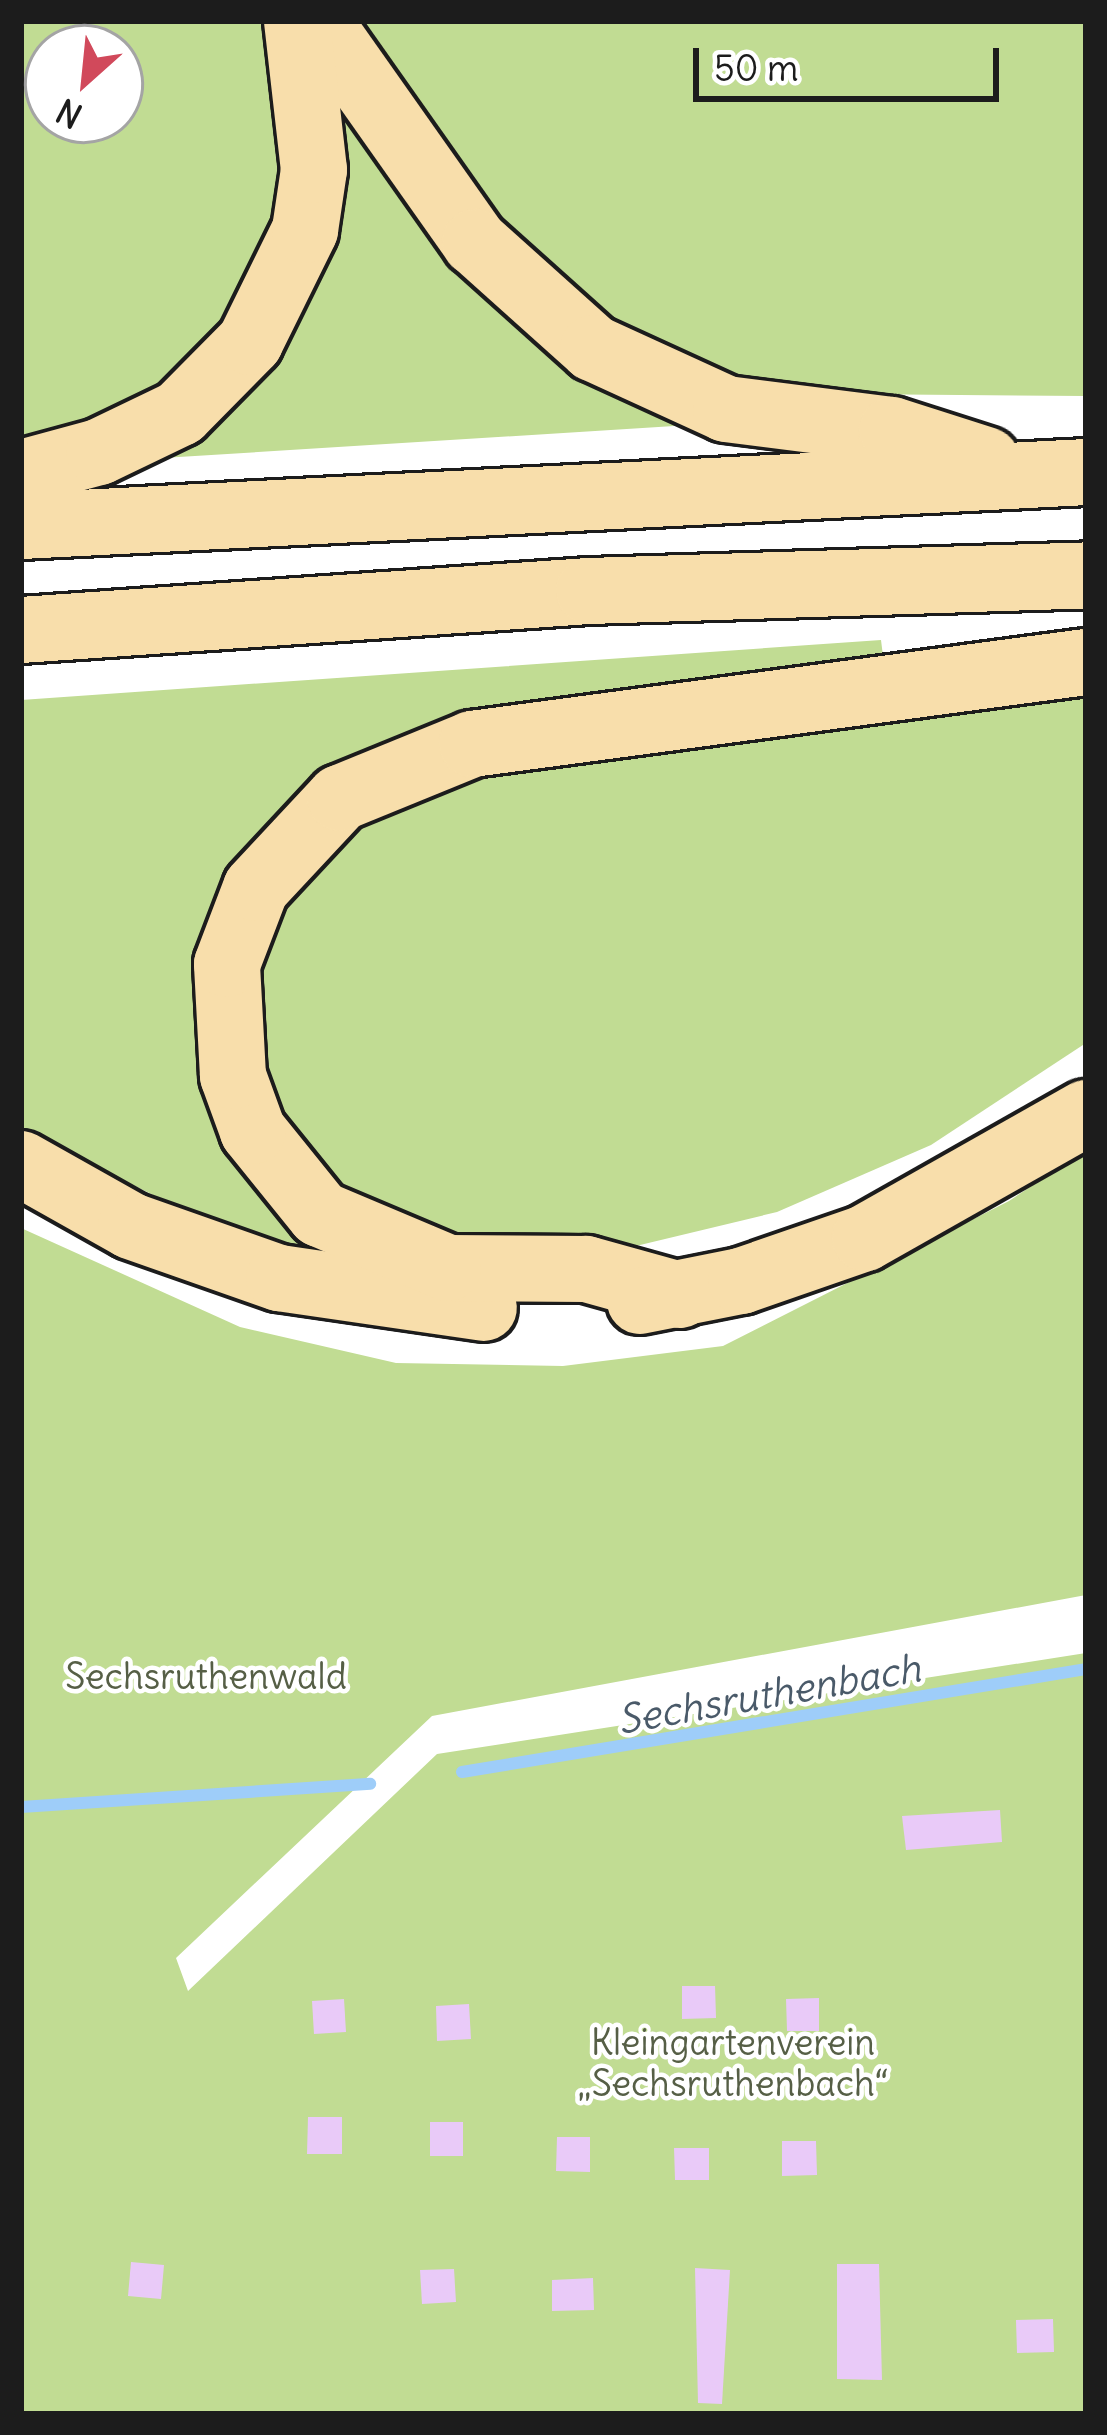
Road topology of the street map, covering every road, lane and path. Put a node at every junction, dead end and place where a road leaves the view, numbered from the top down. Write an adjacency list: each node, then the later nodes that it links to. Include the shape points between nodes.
1 (297, 21): 4 (highway, via 314,170 305,230 261,324 180,413 100,452)
2 (320, 21): 3 (highway, via 475,242 593,348 725,409 892,430)
3 (1055, 472): 5 (highway)
4 (21, 473)
5 (21, 526)
6 (1086, 575): 7 (highway, via 589,591)
7 (21, 629)
8 (1086, 662): 11 (highway, via 472,744 340,798 256,888 227,964 232,1076 253,1131 320,1214 448,1268 586,1269)
9 (1086, 1113): 11 (highway, via 865,1238)
10 (21, 1164): 11 (highway, via 131,1226 355,1294 527,1309)
11 (680, 1295)

